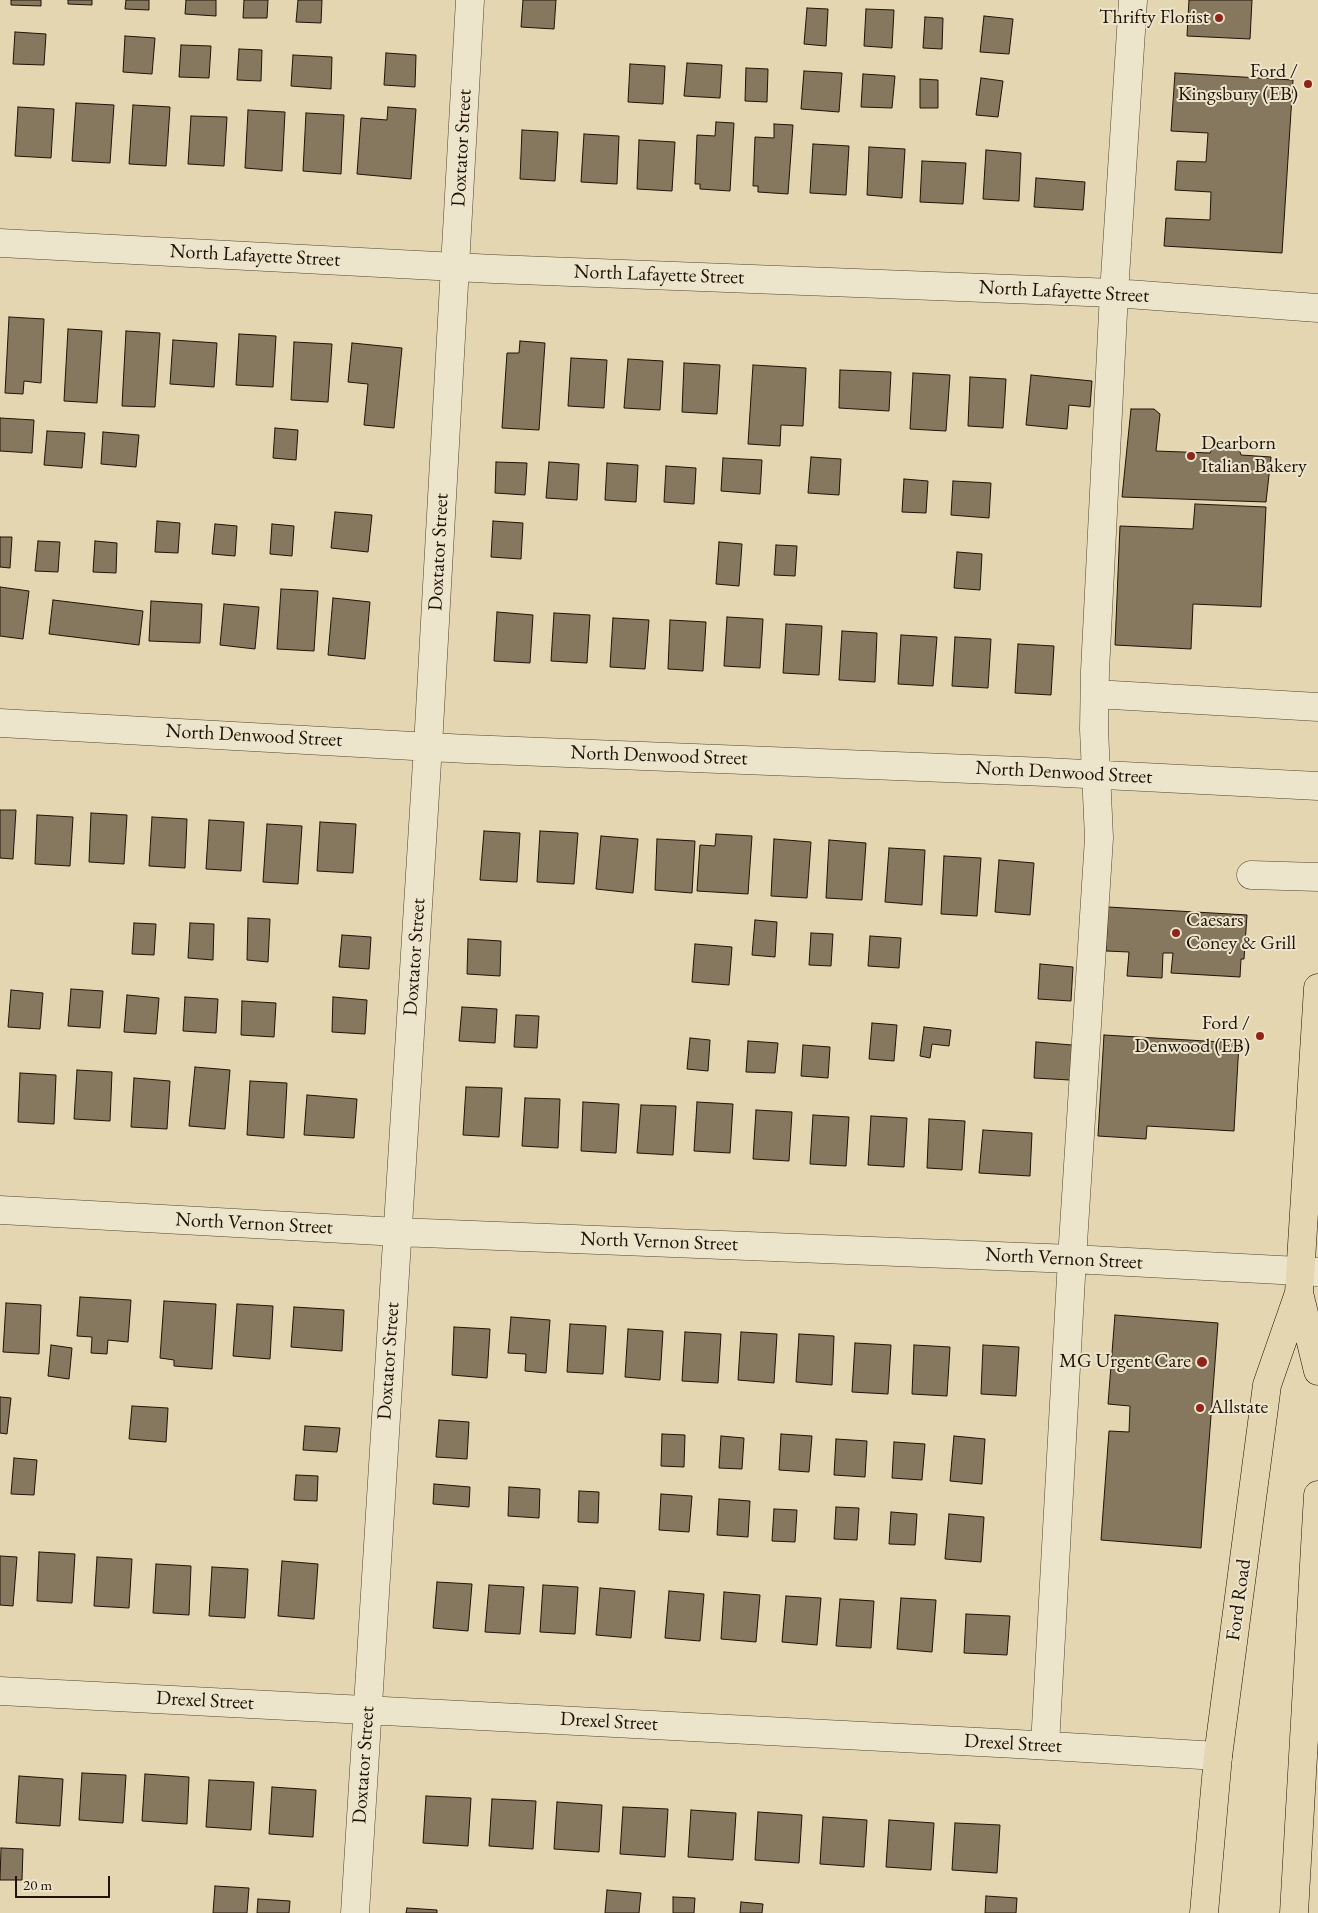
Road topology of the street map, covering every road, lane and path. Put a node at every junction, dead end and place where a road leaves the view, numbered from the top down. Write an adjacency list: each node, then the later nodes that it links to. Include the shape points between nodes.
1 (470, 0): 4 (street, Doxtator Street)
2 (1133, 0): 5 (street)
3 (0, 243): 4 (street, North Lafayette Street)
4 (456, 266): 5 (street, North Lafayette Street); 10 (street, Doxtator Street)
5 (1114, 292): 6 (street, North Lafayette Street); 7 (street)
6 (1318, 308)
7 (1095, 694): 8 (street); 11 (street)
8 (1318, 707)
9 (0, 723): 10 (street, North Denwood Street)
10 (428, 746): 11 (street, North Denwood Street); 17 (street, Doxtator Street)
11 (1096, 774): 12 (street, North Denwood Street); 18 (street, via 1100,838)
12 (1318, 786)
13 (1251, 875): 14 (street)
14 (1318, 877)
15 (1318, 988): 19 (main road, Ford Road)
16 (0, 1210): 17 (street, North Vernon Street)
17 (398, 1232): 18 (street, North Vernon Street); 23 (street, Doxtator Street)
18 (1072, 1259): 19 (street, North Vernon Street); 24 (street)
19 (1306, 1278): 20 (main road, Ford Road); 26 (main road, Ford Road, via 1267,1385)
20 (1318, 1371)
21 (1318, 1495): 25 (main road)
22 (0, 1691): 23 (street, Drexel Street)
23 (369, 1710): 24 (street, Drexel Street); 27 (street, Doxtator Street)
24 (1045, 1745): 26 (street, Drexel Street)
25 (1310, 1755): 29 (main road)
26 (1218, 1756): 28 (main road, Ford Road)
27 (355, 1913)
28 (1204, 1913)
29 (1294, 1913)

